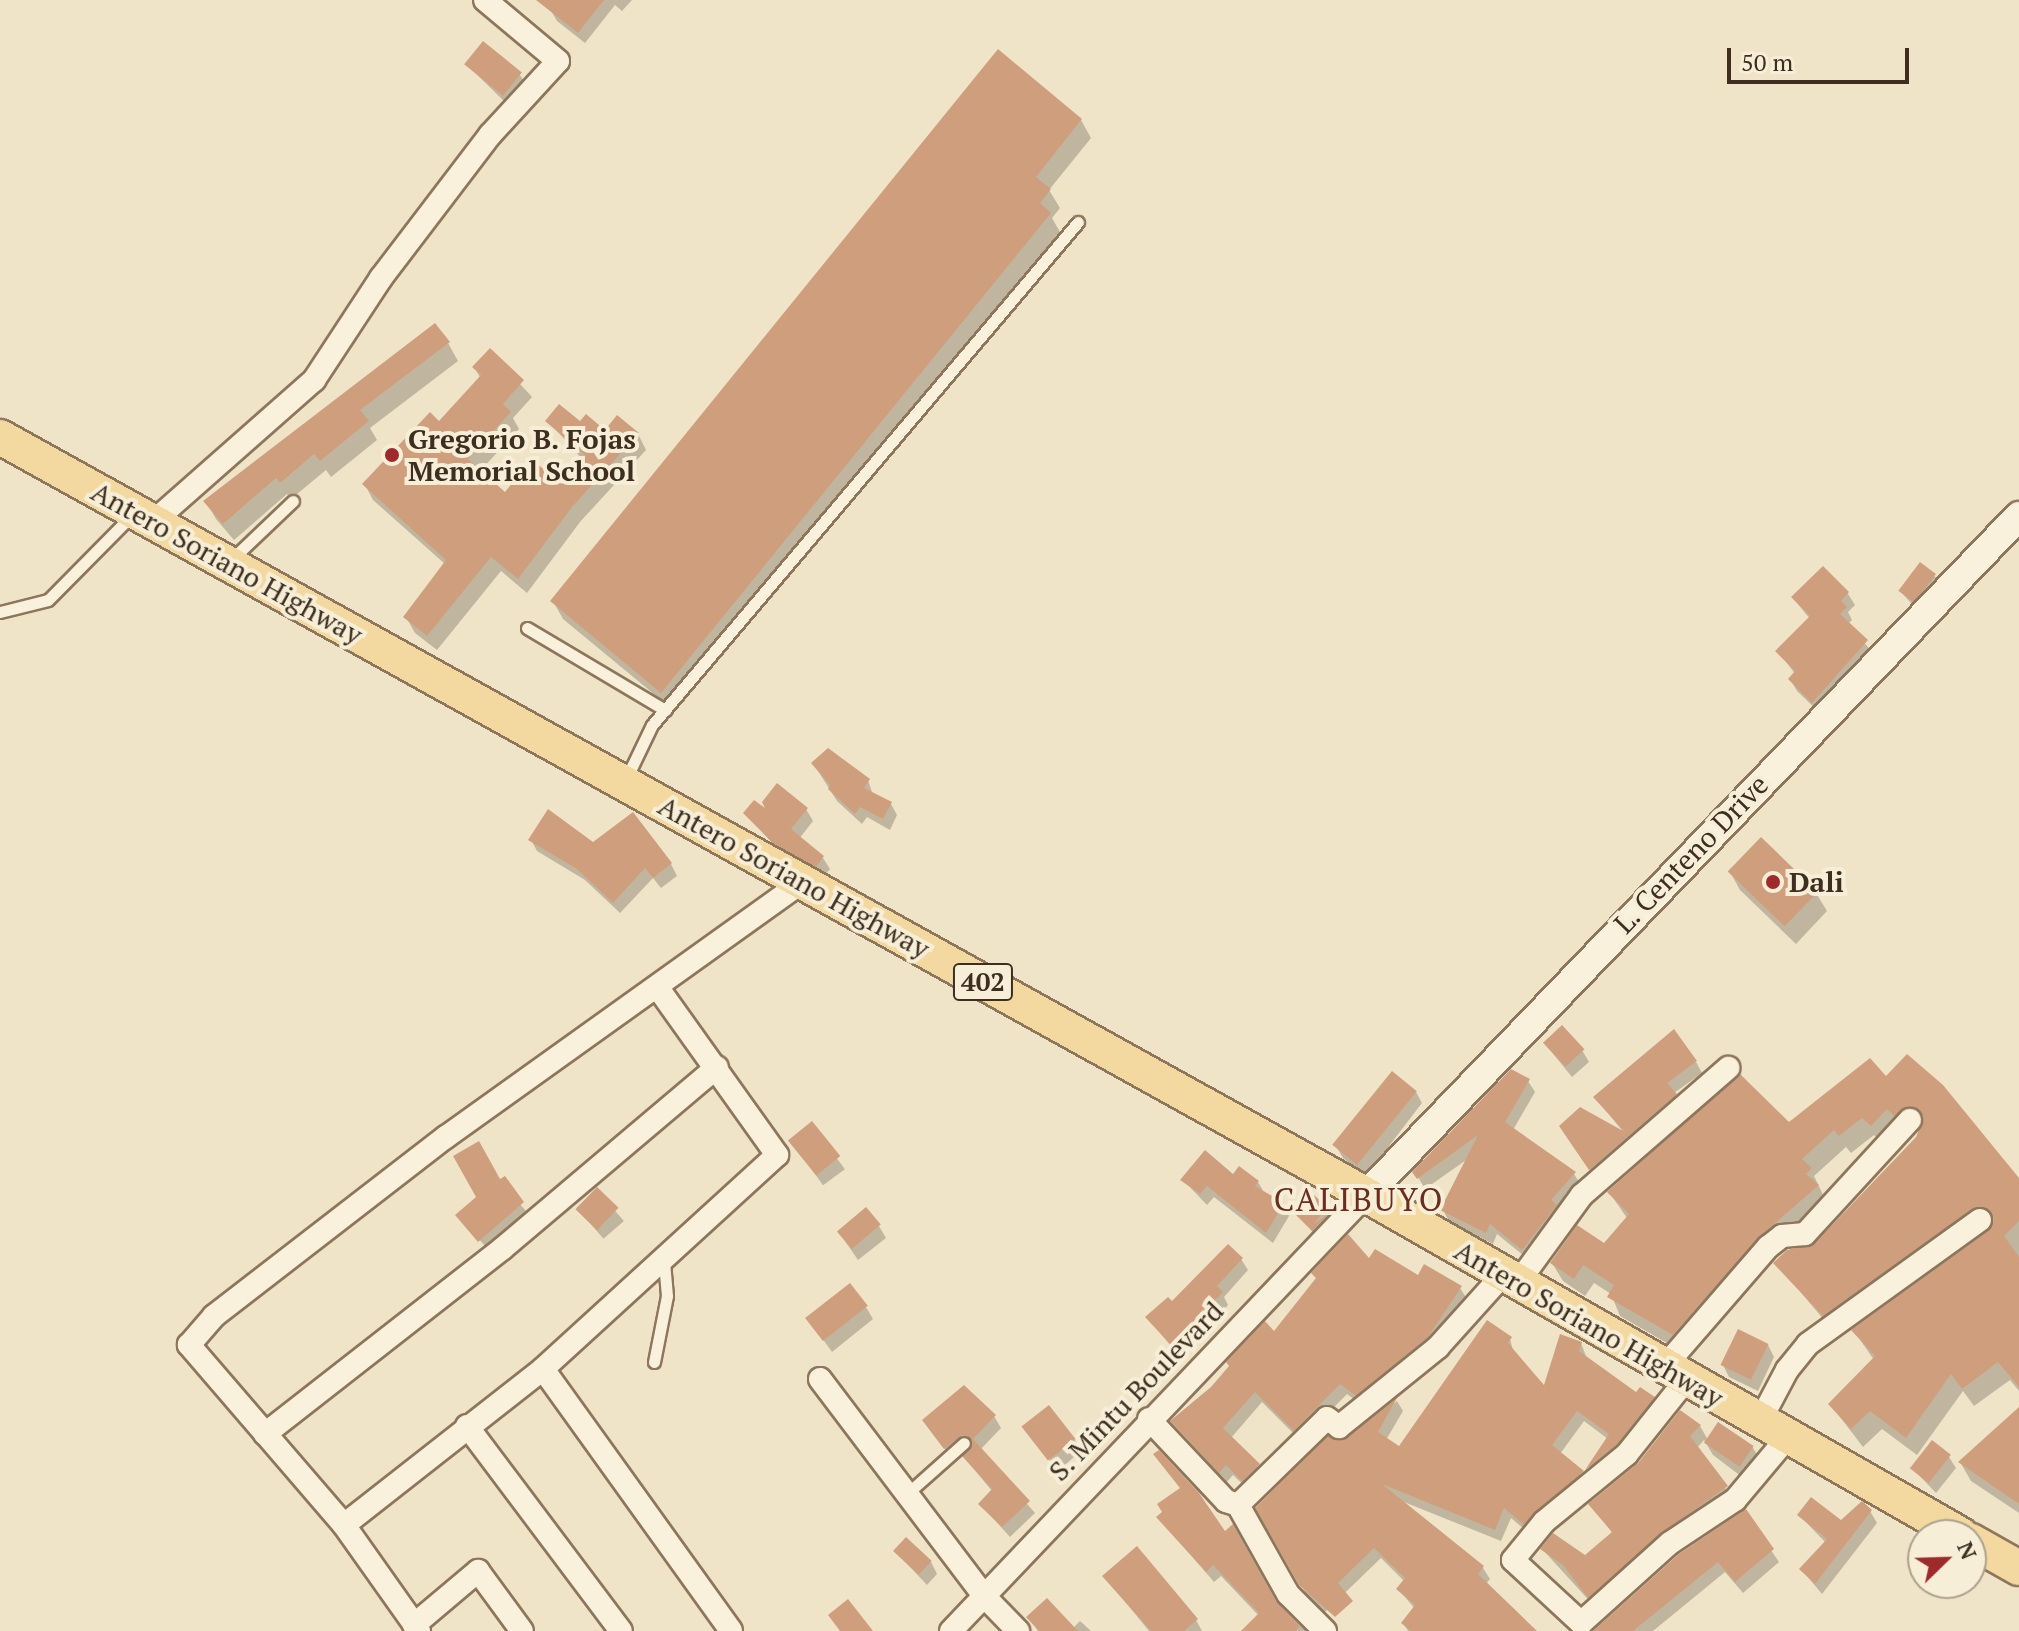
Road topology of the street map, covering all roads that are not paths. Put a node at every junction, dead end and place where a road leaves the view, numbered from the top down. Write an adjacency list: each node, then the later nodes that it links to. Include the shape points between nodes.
1 (485, 0): 6 (street, via 558,61 490,135 381,278 314,380)
2 (1078, 222): 10 (lane)
3 (0, 437): 6 (main road, Antero Soriano Highway / 402)
4 (293, 501): 7 (lane)
5 (2019, 516): 17 (street, L. Centeno Drive)
6 (144, 517): 7 (main road, Antero Soriano Highway / 402); 8 (lane, via 48,600)
7 (228, 562): 11 (main road, Antero Soriano Highway / 402)
8 (0, 612)
9 (527, 628): 10 (lane)
10 (665, 710): 11 (lane)
11 (624, 784): 12 (main road, Antero Soriano Highway / 402)
12 (802, 882): 13 (street); 17 (main road, Antero Soriano Highway / 402)
13 (658, 988): 14 (street); 28 (street, via 446,1137 214,1316 189,1345)
14 (717, 1067): 19 (street, via 777,1155); 28 (street, via 503,1248)
15 (1728, 1068): 20 (street, via 1582,1195)
16 (1910, 1120): 23 (street, via 1805,1234 1782,1236 1768,1247)
17 (1366, 1195): 20 (main road, Antero Soriano Highway / 402); 25 (street, S. Mintu Boulevard)
18 (1980, 1220): 27 (street, via 1808,1344 1787,1370)
19 (664, 1259): 21 (lane, via 667,1296); 22 (street)
20 (1510, 1280): 23 (main road, Antero Soriano Highway / 402); 31 (street, via 1339,1427 1327,1418)
21 (654, 1362)
22 (543, 1369): 26 (street); 41 (street)
23 (1675, 1373): 27 (main road, Antero Soriano Highway / 402); 37 (street, via 1627,1454 1544,1522 1513,1560)
24 (820, 1379): 30 (street)
25 (1149, 1419): 31 (street, via 1226,1501); 36 (street, S. Mintu Boulevard)
26 (467, 1426): 33 (street); 40 (street)
27 (1773, 1430): 32 (main road, Antero Soriano Highway / 402); 37 (street, via 1735,1500 1670,1543)
28 (265, 1434): 33 (street)
29 (964, 1443): 30 (lane)
30 (910, 1491): 36 (street)
31 (1238, 1505): 44 (street, via 1288,1594)
32 (1932, 1519)
33 (344, 1525): 38 (street)
34 (1987, 1550): 35 (main road)
35 (2019, 1568)
36 (984, 1596): 42 (street, S. Mintu Boulevard); 43 (street)
37 (1578, 1627)
38 (417, 1628): 39 (street, via 478,1571)
39 (522, 1631)
40 (621, 1631)
41 (731, 1631)
42 (951, 1631)
43 (1018, 1631)
44 (1325, 1631)

